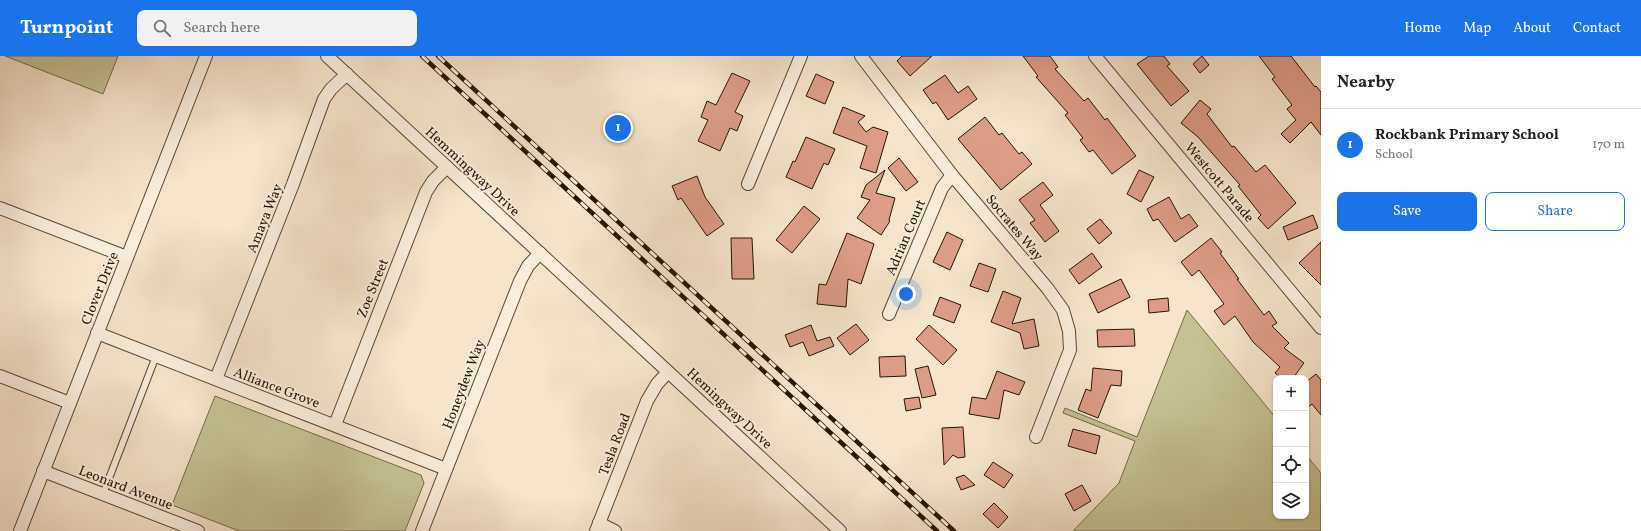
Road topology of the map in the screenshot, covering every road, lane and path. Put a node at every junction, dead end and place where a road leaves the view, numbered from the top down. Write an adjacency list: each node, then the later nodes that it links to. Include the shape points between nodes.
1 (206, 56): 12 (street, Clover Drive)
2 (327, 56): 6 (street, Hemmingway Drive)
3 (801, 56): 9 (street)
4 (861, 56): 8 (street, Socrates Way)
5 (1095, 56): 15 (street, Westcott Parade)
6 (347, 74): 7 (street, Hemmingway Drive); 20 (street, Amaya Way, via 324,99)
7 (447, 167): 11 (street, Hemmingway Drive); 22 (street, Zoe Street, via 426,192)
8 (952, 175): 14 (street, Adrian Court, via 942,188); 23 (street, Socrates Way, via 1063,310 1069,332 1070,350)
9 (748, 184)
10 (0, 208): 12 (street)
11 (540, 253): 13 (street, Hemmingway Drive); 24 (street, Honeydew Way, via 528,266 520,281)
12 (127, 257): 16 (street, Clover Drive)
13 (599, 308): 18 (street, Hemingway Drive)
14 (889, 314)
15 (1321, 328)
16 (97, 333): 17 (street, Alliance Grove); 21 (street, Clover Drive)
17 (156, 356): 20 (street, Alliance Grove); 26 (lane)
18 (668, 372): 27 (street, Tesla Road, via 647,401); 32 (street, Hemingway Drive)
19 (0, 376): 21 (street)
20 (216, 379): 22 (street, Alliance Grove)
21 (70, 403): 25 (street, Clover Drive)
22 (335, 425): 24 (street, Alliance Grove)
23 (1036, 437)
24 (446, 469): 30 (street, Honeydew Way)
25 (43, 471): 26 (street, Leonard Avenue); 28 (street, Clover Drive)
26 (103, 494): 29 (street, Leonard Avenue)
27 (597, 527): 31 (street)
28 (20, 531)
29 (198, 531)
30 (422, 531)
31 (615, 531)
32 (840, 531)

